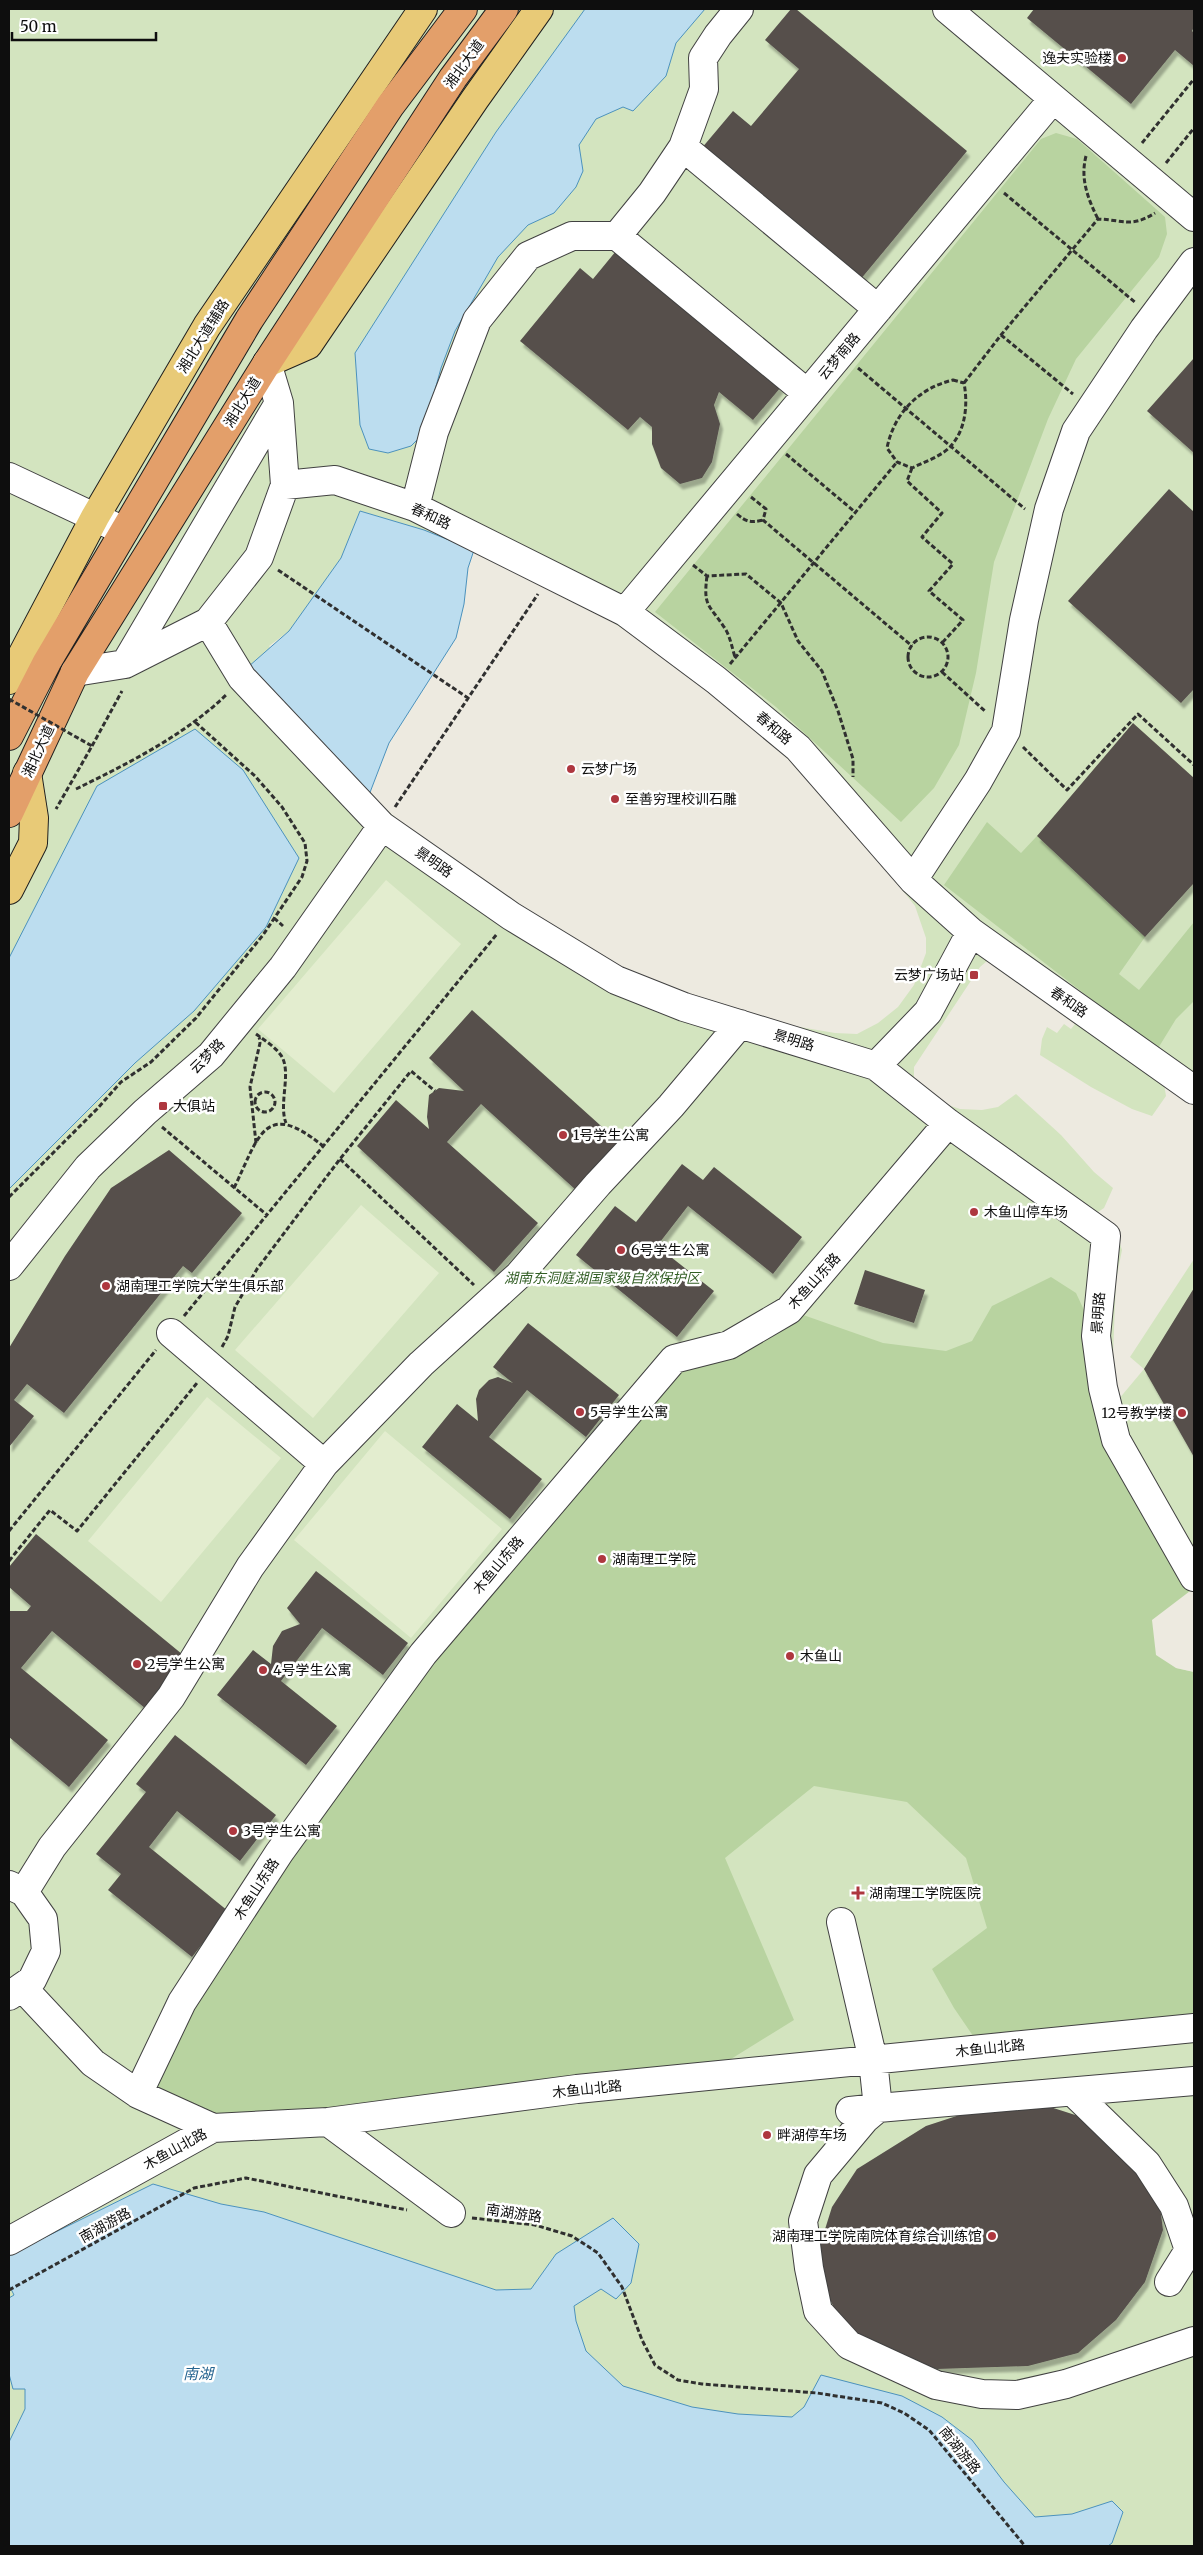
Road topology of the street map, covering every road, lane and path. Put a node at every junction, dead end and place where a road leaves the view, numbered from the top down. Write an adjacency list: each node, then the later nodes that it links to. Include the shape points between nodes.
1 (423, 9): 39 (main road, 湘北大道辅路, via 207,326)
2 (463, 9): 42 (highway, via 390,106 249,320)
3 (504, 9): 24 (highway, 湘北大道, via 453,78)
4 (539, 9): 24 (main road, via 308,345)
5 (739, 9): 11 (street, via 703,58 704,89)
6 (947, 9): 8 (street)
7 (1194, 80): 12 (path)
8 (1053, 100): 10 (street); 13 (street, 云梦南路)
9 (1194, 128): 14 (path)
10 (1098, 136): 12 (street); 16 (path, via 1088,148 1084,180 1087,198)
11 (683, 147): 17 (street); 20 (street)
12 (1127, 161): 14 (street)
13 (986, 179): 18 (path); 20 (street, 云梦南路)
14 (1161, 189): 15 (street); 16 (path, via 1158,212 1141,222)
15 (1194, 216)
16 (1098, 219): 18 (path)
17 (617, 236): 26 (street); 37 (street, via 572,236 528,256 477,320 434,432)
18 (1073, 249): 21 (path); 22 (path)
19 (1194, 262): 21 (street)
20 (878, 309): 23 (street, 云梦南路)
21 (1154, 317): 29 (street)
22 (1001, 334): 25 (path); 29 (path)
23 (841, 353): 26 (street, 云梦南路); 28 (path)
24 (267, 363): 27 (street); 55 (highway, 湘北大道)
25 (964, 383): 28 (path, via 953,380 936,384 922,391); 31 (path, via 967,402 964,420)
26 (807, 393): 30 (street, 云梦南路)
27 (279, 403): 35 (street); 54 (street)
28 (906, 408): 31 (path); 32 (path, via 889,436 887,448)
29 (1091, 408): 41 (street, via 1076,431)
30 (768, 440): 36 (street, 云梦南路); 38 (path)
31 (951, 446): 33 (path); 41 (path)
32 (897, 462): 33 (path); 38 (path)
33 (912, 468): 51 (path, via 907,481 942,513 922,537 953,564 929,591 963,620)
34 (9, 477): 39 (street)
35 (285, 485): 37 (street, 春和路, via 335,480); 44 (street)
36 (726, 490): 40 (path, via 745,521); 40 (path, via 766,510); 43 (street, 云梦南路)
37 (415, 507): 46 (street, 春和路)
38 (855, 512): 45 (path)
39 (95, 517): 42 (street); 58 (main road, 湘北大道辅路)
40 (763, 520): 45 (path)
41 (1045, 525): 64 (street, via 1024,620)
42 (124, 531): 65 (highway, via 47,662)
43 (675, 550): 47 (path); 49 (street, 云梦南路)
44 (259, 558): 50 (street); 61 (path)
45 (813, 564): 48 (path); 52 (path)
46 (551, 575): 49 (street, 春和路); 61 (path)
47 (707, 576): 48 (path, via 746,574); 53 (path, via 705,595 711,612 726,628)
48 (781, 603): 53 (path); 71 (path, via 798,641 822,671 838,712 853,759)
49 (624, 612): 59 (street, 春和路)
50 (208, 622): 54 (street); 57 (street, 景明路)
51 (942, 643): 52 (path, via 924,637); 56 (path, via 948,654)
52 (912, 646): 56 (path, via 908,662 916,674 929,678)
53 (735, 658): 59 (path)
54 (124, 664): 55 (street)
55 (75, 672): 68 (highway, 湘北大道)
56 (942, 672): 64 (path)
57 (242, 678): 63 (path); 73 (street, 景明路)
58 (9, 680)
59 (716, 680): 71 (street, 春和路, via 798,748)
60 (122, 691): 66 (path)
61 (468, 698): 73 (path)
62 (9, 699): 66 (path, bridge)
63 (194, 721): 69 (path, via 121,767); 93 (path, via 255,776 282,807 305,843 307,861 302,877 263,935 196,1018 151,1062 121,1082)
64 (1006, 731): 67 (path, via 1067,790 1138,714); 74 (street)
65 (9, 736)
66 (92, 746): 70 (path, bridge)
67 (1194, 765)
68 (28, 773): 72 (highway, 湘北大道); 75 (main road, via 34,818 32,843)
69 (76, 789)
70 (56, 809)
71 (852, 810): 74 (street, 春和路)
72 (9, 812)
73 (382, 826): 76 (street, 景明路); 79 (street, 云梦路, via 283,967)
74 (914, 880): 77 (street, 春和路)
75 (9, 890)
76 (511, 916): 78 (street, 景明路, via 616,980 684,1007); 90 (path)
77 (970, 932): 80 (street, via 928,1012); 81 (street, 春和路)
78 (740, 1024): 80 (street, 景明路); 96 (street, via 671,1106 519,1275)
79 (249, 1028): 83 (path, via 260,1043 250,1087); 85 (path, via 281,1055 285,1066); 86 (street, 云梦路, via 211,1055)
80 (876, 1066): 88 (street, 景明路)
81 (1194, 1090)
82 (435, 1091): 91 (path, via 410,1071)
83 (253, 1100): 84 (path, via 265,1092 271,1094); 84 (path, via 265,1112 273,1108); 89 (path)
84 (275, 1102): 85 (path)
85 (283, 1103): 87 (path, via 282,1114)
86 (145, 1112): 92 (path); 95 (street, 云梦路, via 88,1167)
87 (286, 1123): 89 (path, via 275,1124); 90 (path)
88 (948, 1123): 102 (street, 景明路, via 1106,1236 1096,1336 1103,1388 1116,1440); 110 (street, 木鱼山东路, via 788,1310 729,1344 674,1359 423,1654 279,1853 192,1985)
89 (256, 1143): 92 (path)
90 (324, 1146): 94 (path)
91 (340, 1159): 96 (path); 98 (path, via 257,1269 235,1307 228,1336)
92 (234, 1188): 94 (path)
93 (9, 1197)
94 (267, 1215): 97 (path)
95 (9, 1266)
96 (491, 1301): 99 (street, via 421,1364)
97 (171, 1333): 98 (street); 100 (path)
98 (210, 1366): 99 (street); 101 (path, via 76,1531 50,1510)
99 (324, 1464): 103 (street, via 250,1567 171,1697)
100 (9, 1531)
101 (9, 1561)
102 (1194, 1577)
103 (16, 1889): 105 (street, via 43,1919 46,1950 32,1980)
104 (841, 1922): 107 (street)
105 (15, 1991): 110 (street, via 93,2062)
106 (1194, 2028): 107 (street, 木鱼山北路)
107 (873, 2060): 111 (street); 113 (street, 木鱼山北路, via 577,2089)
108 (1194, 2082): 109 (street)
109 (1073, 2092): 111 (street); 118 (street, via 1147,2164 1174,2206 1189,2250)
110 (138, 2094): 114 (street)
111 (878, 2108): 112 (street); 120 (street, via 818,2176 803,2221 818,2311 849,2345 936,2386 982,2394 1017,2395 1066,2384)
112 (850, 2111)
113 (328, 2122): 114 (street, 木鱼山北路); 116 (street)
114 (213, 2128): 117 (street, 木鱼山北路)
115 (415, 2210): 119 (path, 南湖游路, via 246,2178 194,2188)
116 (451, 2213): 121 (path, 南湖游路, via 473,2219 535,2225 572,2236 598,2253 622,2287 642,2340 656,2365 678,2380 816,2393 882,2403 904,2413 929,2430)
117 (9, 2241)
118 (1169, 2282)
119 (9, 2290)
120 (1194, 2341)
121 (1025, 2546)

